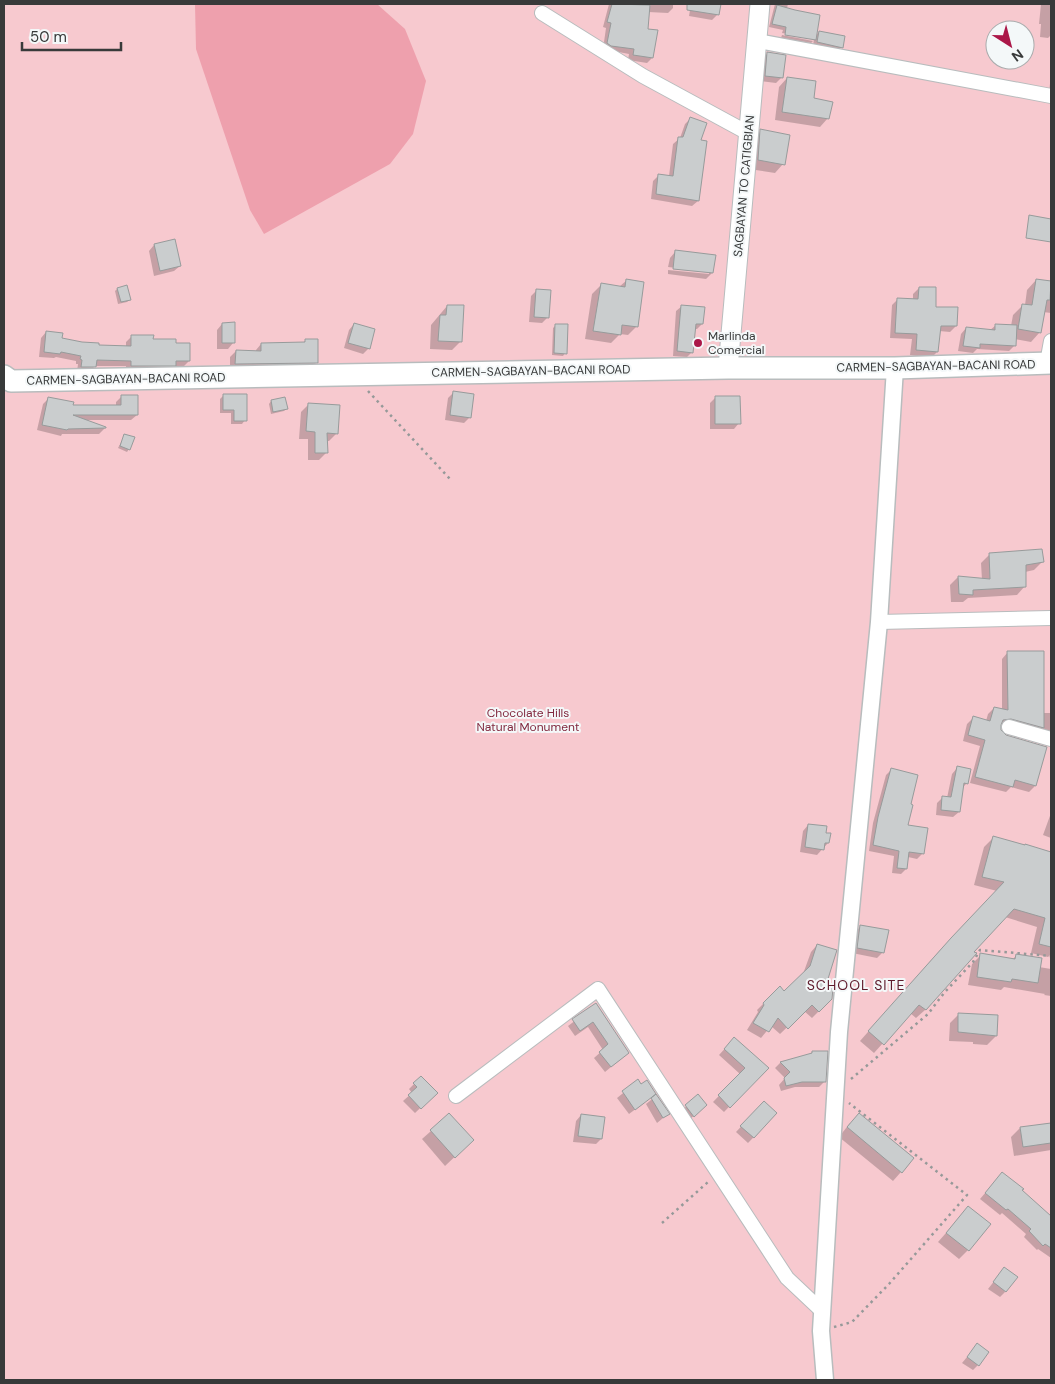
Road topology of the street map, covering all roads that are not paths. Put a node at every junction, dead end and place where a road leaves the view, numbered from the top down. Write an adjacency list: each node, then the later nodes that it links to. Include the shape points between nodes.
1 (760, 4): 3 (main road, SAGBAYAN TO CATIGBIAN)
2 (542, 13): 5 (street, via 643,76)
3 (758, 41): 4 (street); 5 (main road, SAGBAYAN TO CATIGBIAN)
4 (1051, 96)
5 (748, 133): 8 (main road, SAGBAYAN TO CATIGBIAN)
6 (1051, 341): 7 (street)
7 (1049, 363): 9 (main road, CARMEN-SAGBAYAN-BACANI ROAD)
8 (728, 368): 9 (main road, CARMEN-SAGBAYAN-BACANI ROAD); 10 (main road, CARMEN-SAGBAYAN-BACANI ROAD)
9 (895, 368): 12 (street)
10 (7, 379)
11 (1051, 618): 12 (street)
12 (879, 622): 16 (street, via 839,1032)
13 (1008, 727): 14 (street)
14 (1051, 739)
15 (456, 1096): 16 (street, via 598,989 787,1278)
16 (822, 1311): 17 (street)
17 (825, 1380)

